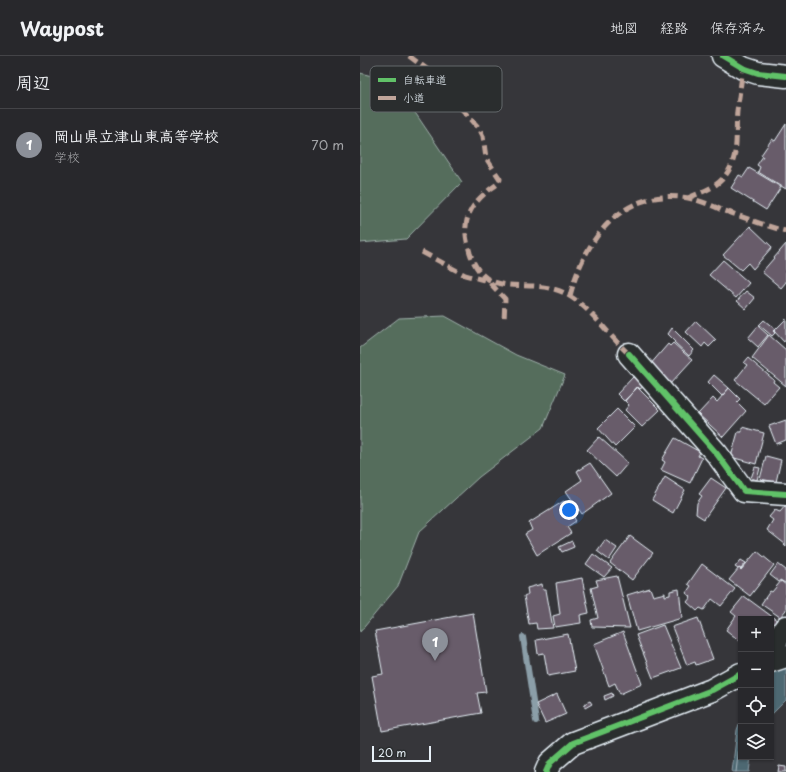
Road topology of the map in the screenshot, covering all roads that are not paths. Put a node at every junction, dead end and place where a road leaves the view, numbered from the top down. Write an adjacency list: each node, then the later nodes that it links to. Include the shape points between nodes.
1 (723, 56): 2 (street, via 743,68 758,73)
2 (786, 76)
3 (629, 354): 4 (street, via 717,454 744,490)
4 (786, 494)
5 (786, 627): 6 (street)
6 (774, 643)
7 (786, 656): 8 (street)
8 (774, 660)
9 (738, 676): 10 (street, via 712,690 573,743 550,763)
10 (546, 772)

